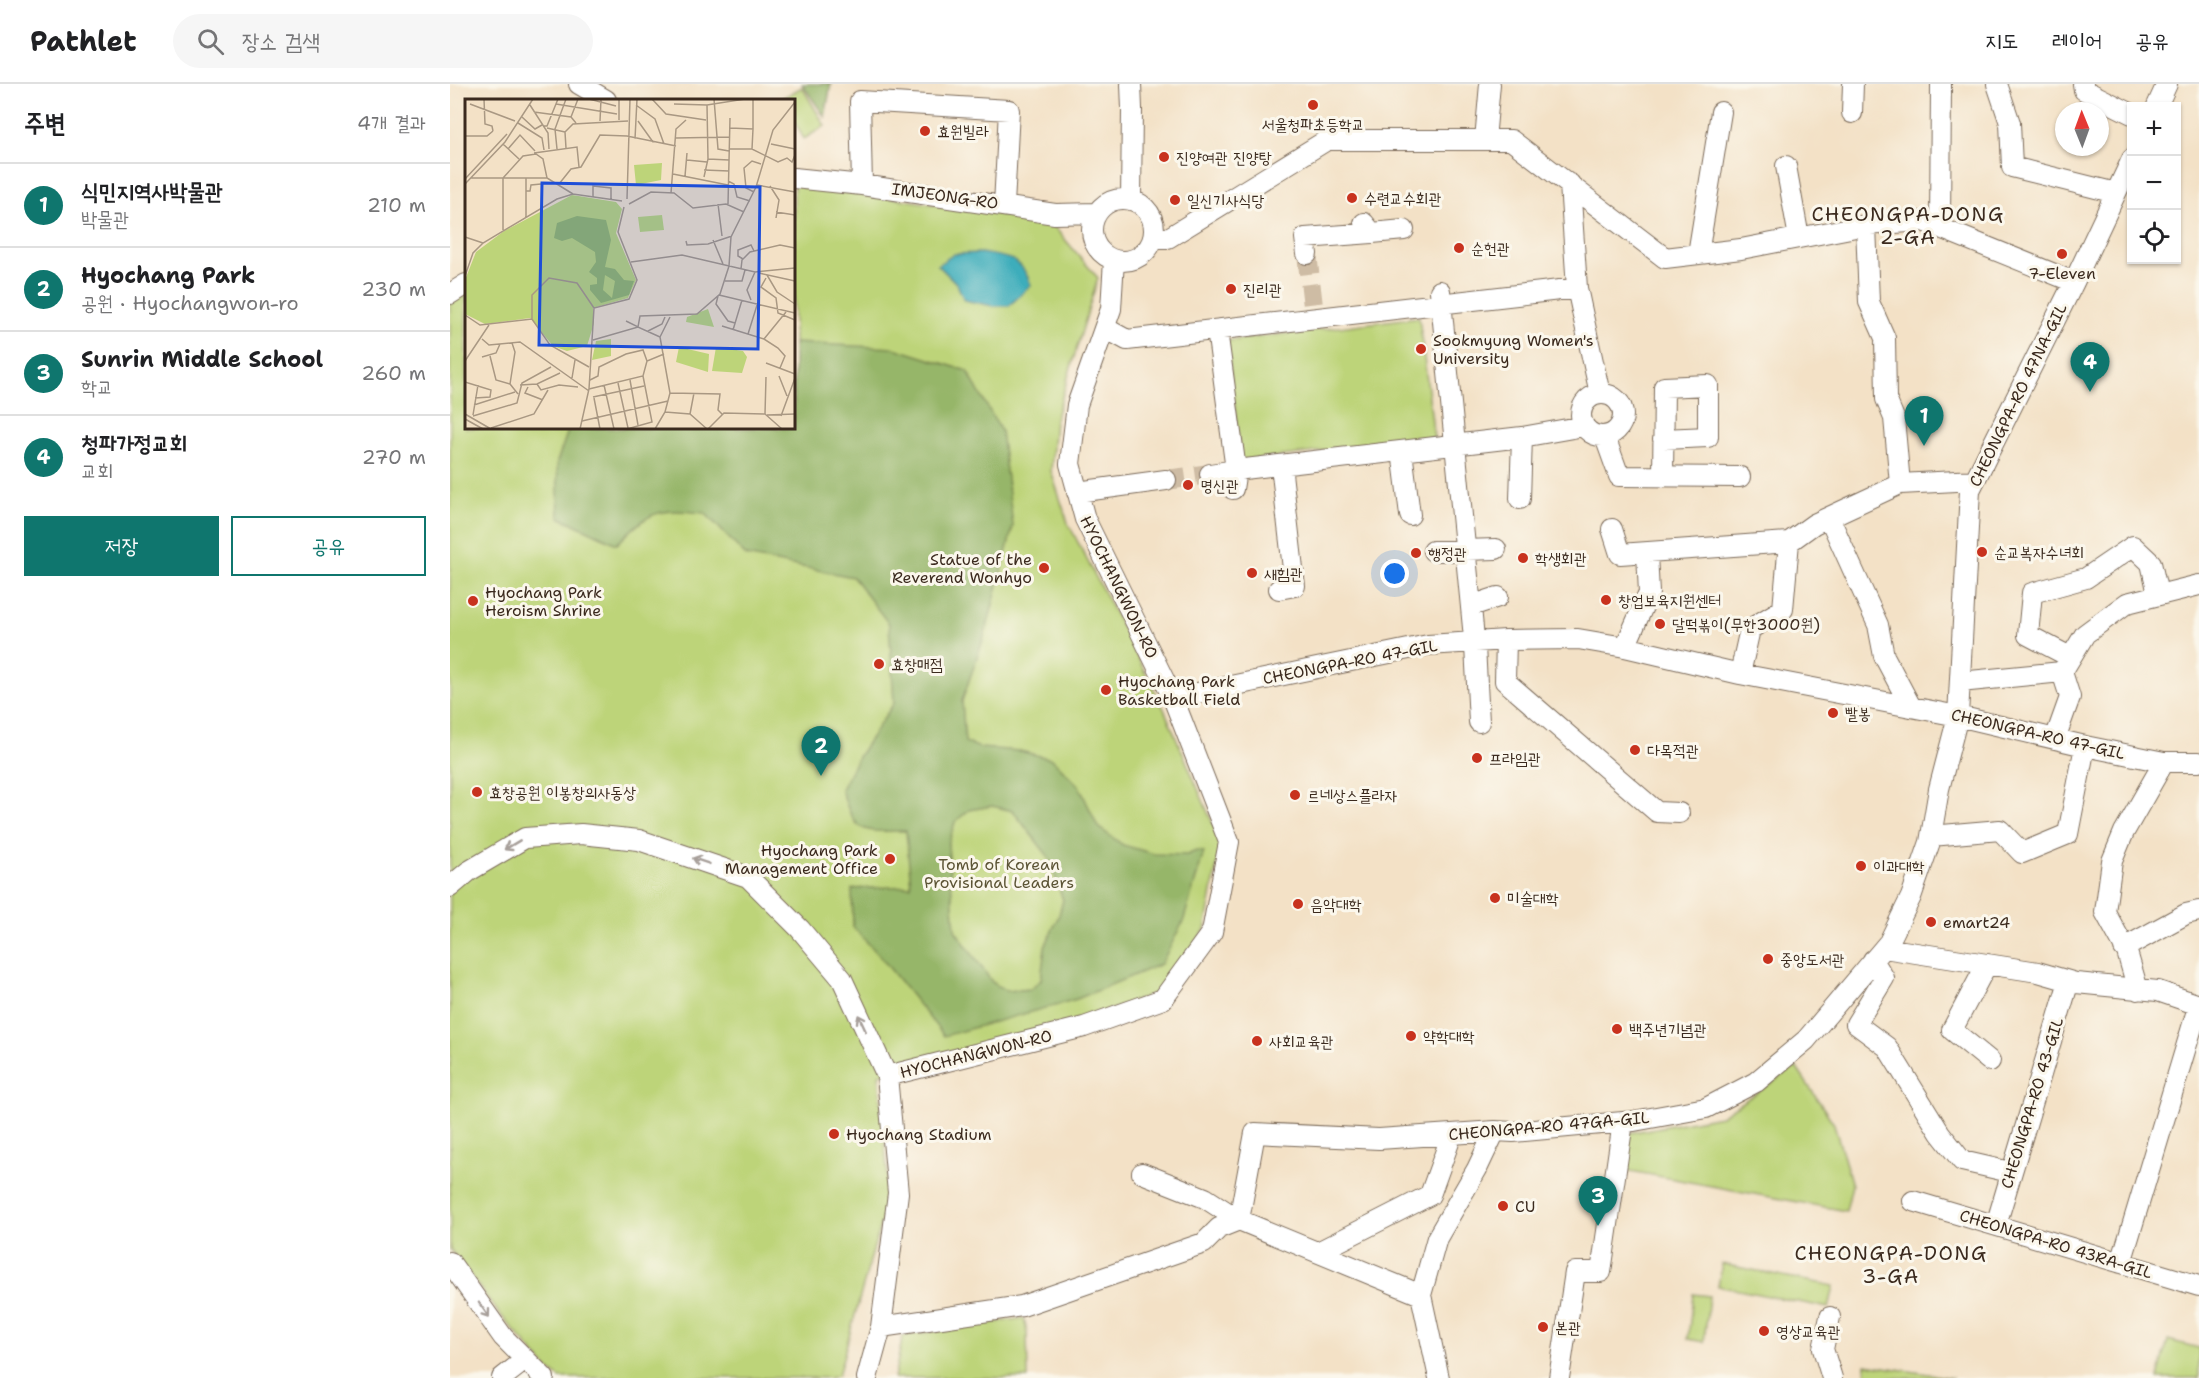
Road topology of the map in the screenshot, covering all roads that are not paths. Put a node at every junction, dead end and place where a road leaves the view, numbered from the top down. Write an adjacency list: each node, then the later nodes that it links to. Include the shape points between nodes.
1 (1131, 84): 21 (street)
2 (1491, 84): 14 (street)
3 (1853, 84): 13 (street)
4 (1941, 84): 25 (street)
5 (1997, 84): 20 (street, via 2010,123 2012,167)
6 (2083, 84): 12 (street, via 2084,90)
7 (2167, 84): 10 (street)
8 (585, 86): 9 (street)
9 (604, 99)
10 (2159, 102)
11 (1721, 112): 30 (street)
12 (2127, 112)
13 (1852, 113)
14 (1485, 140): 18 (street, via 1511,140); 27 (street, via 1328,140 1168,238)
15 (1786, 166): 28 (street)
16 (2127, 170): 20 (street, CHEONGPA-RO 47NA-GIL)
17 (795, 178): 19 (street, IMJEONG-RO)
18 (1570, 184): 30 (street, via 1665,258); 34 (street)
19 (862, 185): 22 (street, IMJEONG-RO); 22 (street, via 860,101 1009,110)
20 (2116, 193): 32 (street, CHEONGPA-RO 47NA-GIL)
21 (1131, 200): 23 (street, via 1112,201); 27 (street, via 1147,210 1154,228)
22 (1004, 205): 23 (street, IMJEONG-RO, via 1055,214)
23 (1096, 213): 31 (street, via 1094,241 1098,249)
24 (1866, 225): 25 (street, via 1923,221); 28 (street); 53 (street, via 1869,302 1885,338 1886,399 1894,418)
25 (1940, 227): 32 (street)
26 (1404, 230): 29 (street, via 1368,228 1305,238)
27 (1153, 238): 31 (street, via 1142,254 1124,261)
28 (1799, 238): 30 (street)
29 (1307, 254)
30 (1698, 254)
31 (1114, 260): 37 (street, HYOCHANGWON-RO, via 1111,309)
32 (2074, 282): 52 (street, CHEONGPA-RO 47NA-GIL)
33 (465, 285): 35 (street)
34 (1576, 288): 36 (street); 39 (street)
35 (450, 294)
36 (1441, 297): 38 (street, via 1314,312); 44 (street)
37 (1104, 328): 38 (street, via 1127,340); 54 (street, HYOCHANGWON-RO, via 1077,405 1070,464)
38 (1217, 330): 51 (street)
39 (1600, 394): 40 (street, via 1585,403 1581,415); 42 (street, via 1618,401 1624,413 1621,426)
40 (1584, 426): 41 (street); 42 (street, via 1593,435)
41 (1522, 437): 44 (street); 55 (street)
42 (1605, 437): 48 (street, via 1619,476)
43 (1663, 439): 48 (street)
44 (1456, 445): 45 (street); 60 (street)
45 (1402, 451): 46 (street); 56 (street)
46 (1281, 465): 51 (street); 65 (street, via 1295,586)
47 (1210, 474): 51 (street)
48 (1663, 477): 49 (street)
49 (1740, 477)
50 (1166, 480): 54 (street)
51 (1234, 480)
52 (1975, 480): 53 (street); 73 (street, CHEONGPA-RO 47NA-GIL, via 1970,490)
53 (1900, 484): 57 (street)
54 (1077, 492): 74 (street, HYOCHANGWON-RO, via 1084,519)
55 (1520, 499)
56 (1410, 515)
57 (1829, 517): 59 (street); 75 (street, via 1878,625 1884,656)
58 (1612, 529): 63 (street, via 1620,554)
59 (1789, 542): 63 (street); 72 (street, via 1783,609 1750,629)
60 (1466, 549): 61 (street); 62 (street); 68 (street)
61 (1496, 549)
62 (1433, 550)
63 (1647, 553): 70 (street, via 1649,593)
64 (2199, 585): 66 (street)
65 (1279, 589)
66 (2158, 594): 71 (street, via 2127,603 2085,634); 71 (street, via 2151,563 2133,546 2086,578 2032,593 2028,635)
67 (1498, 597): 68 (street)
68 (1471, 606): 77 (street)
69 (1506, 640): 70 (street, CHEONGPA-RO 47-GIL, via 1578,639); 74 (street, CHEONGPA-RO 47-GIL, via 1428,645); 83 (street, via 1505,681 1658,812)
70 (1625, 647): 72 (street, CHEONGPA-RO 47-GIL)
71 (2066, 664): 73 (street); 78 (street, via 2070,697)
72 (1740, 674): 75 (street, CHEONGPA-RO 47-GIL)
73 (1960, 682): 76 (street, CHEONGPA-RO 47NA-GIL)
74 (1173, 698): 94 (street, HYOCHANGWON-RO, via 1229,842 1212,932 1163,999 1084,1027)
75 (1911, 707): 76 (street, CHEONGPA-RO 47-GIL)
76 (1958, 716): 78 (street, CHEONGPA-RO 47-GIL); 84 (street, CHEONGPA-RO 47GA-GIL)
77 (1479, 722)
78 (2055, 739): 79 (street, CHEONGPA-RO 47-GIL)
79 (2085, 746): 80 (street, CHEONGPA-RO 47-GIL); 84 (street, via 2068,834 2022,853 2000,830)
80 (2164, 762): 81 (street, CHEONGPA-RO 47-GIL); 82 (street); 87 (street, via 2112,861 2105,912)
81 (2199, 762)
82 (2199, 770)
83 (1679, 813)
84 (1931, 836): 88 (street, CHEONGPA-RO 47GA-GIL, via 1911,897)
85 (450, 887): 94 (street, HYOCHANGWON-RO, one-way to 85, via 842,979 800,928 748,877 639,840 581,834 525,838 469,871)
86 (2199, 911): 87 (street, via 2186,914)
87 (2124, 948): 91 (street)
88 (1879, 954): 89 (street); 95 (street, CHEONGPA-RO 47GA-GIL, via 1806,1040 1756,1082 1706,1108); 98 (street, via 1884,978 1856,1024 1887,1047 1962,1161)
89 (1987, 964): 90 (street); 93 (street, via 1952,1030)
90 (2069, 981): 91 (street); 98 (street, CHEONGPA-RO 43-GIL)
91 (2138, 990): 92 (street, via 2158,991)
92 (2199, 1005): 105 (street)
93 (1990, 1061)
94 (887, 1076): 109 (street, HYOCHANGWON-RO, via 898,1193)
95 (1623, 1122): 96 (street, CHEONGPA-RO 47GA-GIL); 115 (street, via 1601,1272 1575,1272)
96 (1495, 1131): 97 (street, CHEONGPA-RO 47GA-GIL); 107 (street, via 1437,1238)
97 (1452, 1134): 101 (street, CHEONGPA-RO 47GA-GIL, via 1379,1139 1255,1133); 103 (street, via 1430,1195)
98 (2010, 1172): 102 (street, CHEONGPA-RO 43-GIL)
99 (1142, 1173): 101 (street, via 1205,1198)
100 (1913, 1202): 102 (street, CHEONGPA-RO 43RA-GIL)
101 (1239, 1220): 103 (street); 109 (street, via 1219,1228 1204,1243 1022,1306)
102 (1996, 1226): 105 (street, CHEONGPA-RO 43RA-GIL)
103 (1317, 1252): 107 (street)
104 (450, 1262): 110 (street, one-way to 110, via 503,1337)
105 (2121, 1263): 106 (street, CHEONGPA-RO 43RA-GIL)
106 (2199, 1286)
107 (1421, 1295): 114 (street)
108 (1830, 1317): 116 (street, via 1823,1349)
109 (881, 1327): 113 (street, HYOCHANGWON-RO)
110 (525, 1360): 111 (street); 112 (street)
111 (502, 1378)
112 (544, 1378)
113 (867, 1378)
114 (1439, 1378)
115 (1559, 1378)
116 (1833, 1378)

